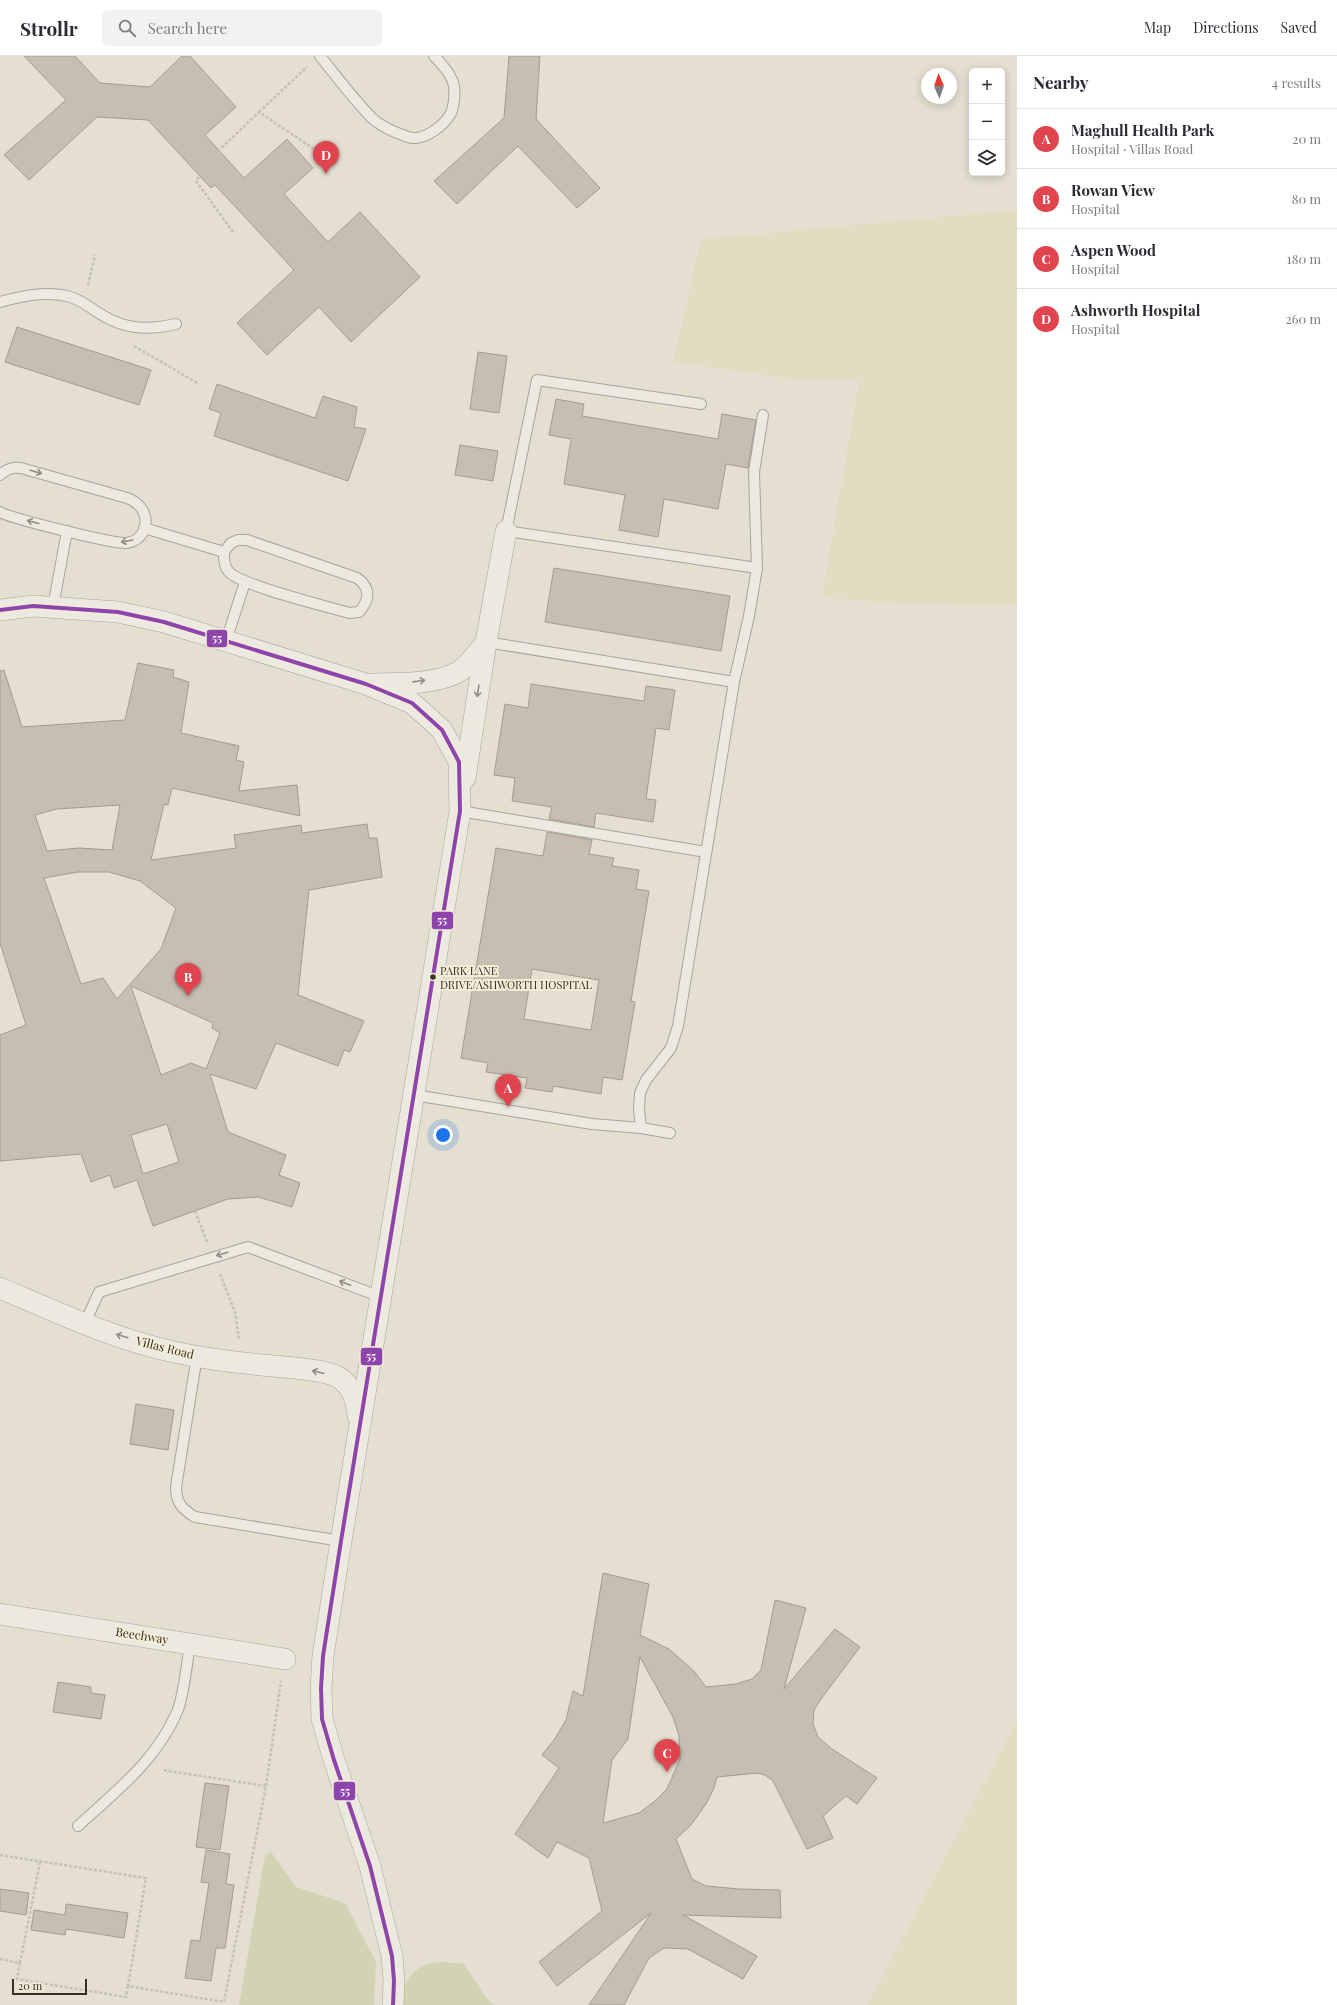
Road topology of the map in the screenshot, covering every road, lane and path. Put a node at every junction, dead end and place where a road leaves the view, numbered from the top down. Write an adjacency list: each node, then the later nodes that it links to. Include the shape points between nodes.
1 (320, 56): 2 (lane, via 374,120 410,138 425,136 440,126 451,113 454,86 445,67)
2 (434, 56)
3 (308, 66): 4 (path)
4 (259, 112): 5 (path, via 314,149); 6 (path, via 215,154 196,181)
5 (329, 165)
6 (233, 232)
7 (95, 255): 8 (path)
8 (82, 301): 9 (lane, via 46,293 25,295); 11 (lane, via 114,322)
9 (0, 302)
10 (176, 324): 11 (lane)
11 (137, 329): 12 (path, via 129,343)
12 (199, 384)
13 (701, 404): 18 (lane, via 537,380)
14 (763, 415): 21 (lane, via 754,472)
15 (0, 475): 17 (lane, one-way to 17, via 12,467 21,468 136,501 146,515)
16 (0, 512): 19 (lane, one-way to 16)
17 (144, 528): 19 (lane, one-way to 19, via 136,539 126,543); 20 (lane)
18 (506, 530): 21 (lane); 26 (street)
19 (67, 531): 23 (lane)
20 (224, 552): 22 (lane, via 224,564 228,571); 22 (lane, via 238,540 247,540 357,578 364,583 368,598 359,612 349,614)
21 (757, 568): 27 (lane)
22 (245, 582): 25 (lane)
23 (52, 607): 24 (street, via 33,606); 25 (street, via 118,612 164,622)
24 (0, 610)
25 (226, 642): 28 (street)
26 (486, 642): 27 (lane); 28 (street, one-way to 26, via 405,684 458,672); 29 (street, one-way to 29)
27 (734, 682): 30 (lane)
28 (366, 684): 29 (street, via 412,703 442,730 459,762)
29 (460, 808): 30 (lane); 31 (street)
30 (706, 852): 32 (lane, via 676,1038 646,1080 640,1093 638,1109)
31 (414, 1095): 32 (lane, via 592,1124); 37 (street)
32 (641, 1128): 33 (lane)
33 (670, 1133)
34 (195, 1211): 35 (path)
35 (213, 1257): 37 (lane, one-way to 35, via 248,1246); 38 (lane, via 99,1292); 41 (path, via 235,1312)
36 (0, 1288): 38 (street, Villas Road)
37 (381, 1297): 40 (street)
38 (86, 1323): 39 (street, Villas Road, one-way to 38, via 173,1352)
39 (197, 1356): 41 (street, Villas Road); 44 (lane, via 176,1487 176,1499 182,1509 195,1517)
40 (371, 1360): 42 (street, Villas Road, via 357,1373); 43 (street)
41 (242, 1362): 42 (street, Villas Road, one-way to 41, via 313,1370)
42 (338, 1377): 43 (street, via 357,1400)
43 (359, 1430): 44 (street)
44 (341, 1541): 56 (street, via 323,1656 322,1719 370,1866 392,1956)
45 (0, 1614): 46 (street, Beechway)
46 (190, 1643): 47 (street, Beechway); 48 (lane, via 178,1711 160,1746)
47 (285, 1659): 49 (path)
48 (142, 1767): 49 (path); 50 (lane)
49 (266, 1786): 55 (path, via 224,2002)
50 (78, 1826)
51 (0, 1855): 52 (path)
52 (40, 1862): 54 (path); 55 (path, via 146,1878)
53 (0, 1959): 54 (path)
54 (20, 1963): 55 (path, via 17,1979 126,1997)
55 (128, 1986)
56 (393, 2005)

